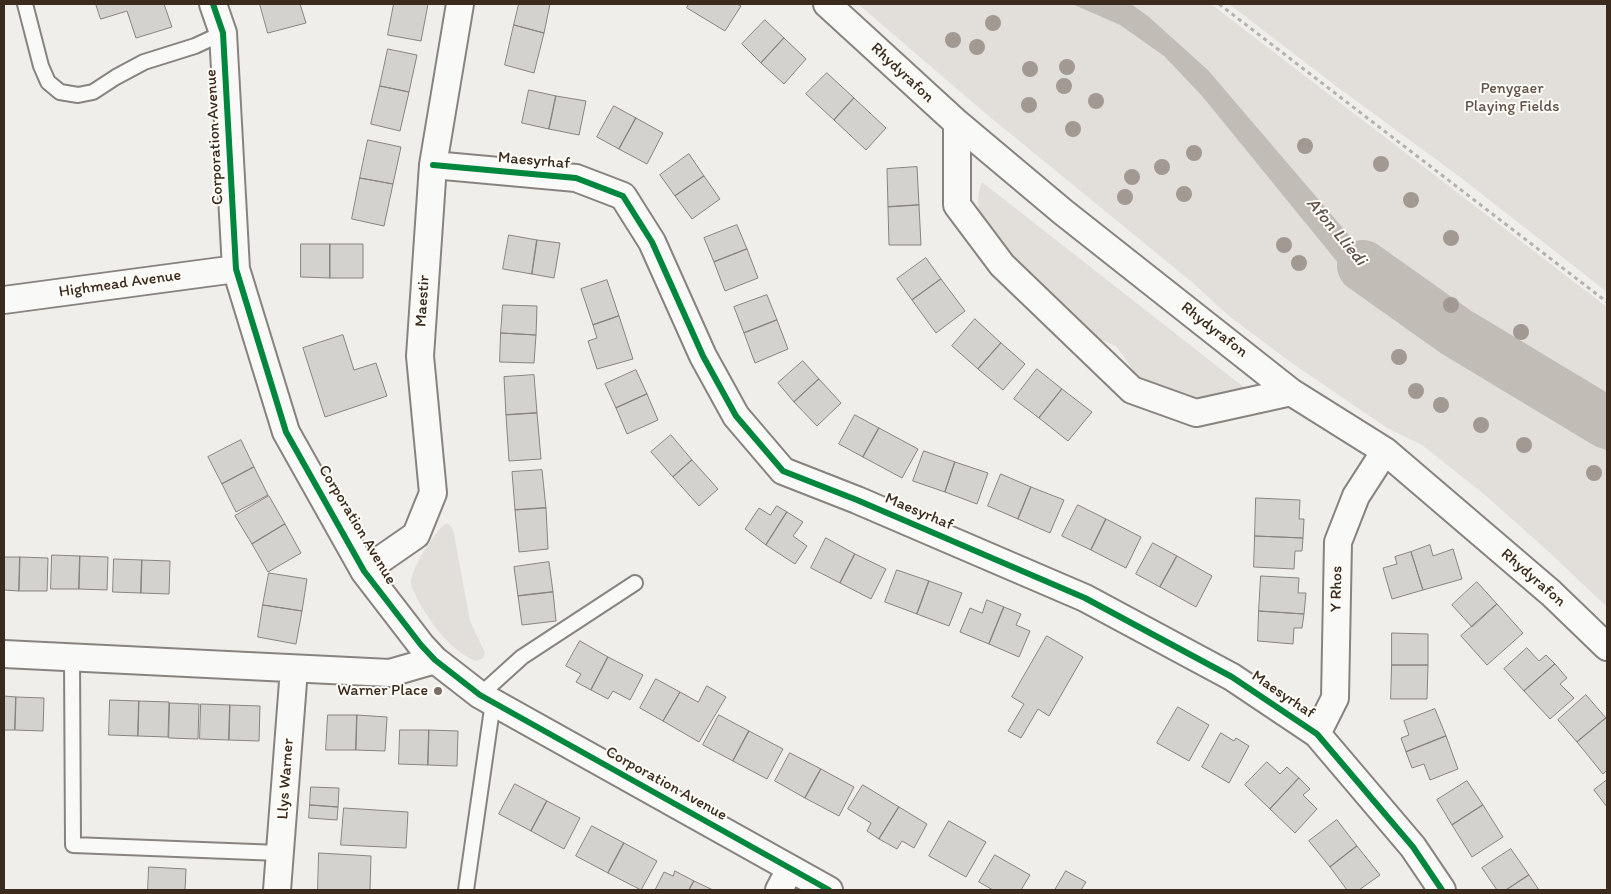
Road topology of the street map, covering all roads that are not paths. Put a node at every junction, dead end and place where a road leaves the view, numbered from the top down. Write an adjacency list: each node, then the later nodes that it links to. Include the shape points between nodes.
1 (25, 4): 5 (lane, via 48,82 60,92 78,95 93,92 144,62 195,46)
2 (213, 4): 5 (street, Corporation Avenue)
3 (460, 4): 7 (street, Maestir)
4 (827, 4): 6 (street, Rhydyrafon)
5 (223, 33): 8 (street, Corporation Avenue)
6 (957, 123): 10 (street, Rhydyrafon, via 1063,212); 10 (street, via 957,205 1002,265 1132,390 1196,413)
7 (433, 165): 12 (street, Maestir, via 420,356 432,493 416,535); 20 (street, Maesyrhaf, via 576,178 623,196 652,242 703,356 736,416 782,470 1085,598 1232,678)
8 (236, 269): 9 (street, Highmead Avenue); 12 (street, Corporation Avenue, via 286,432)
9 (4, 300)
10 (1292, 392): 11 (street, Rhydyrafon)
11 (1385, 451): 14 (street, Rhydyrafon, via 1551,593); 20 (street, Y Rhos, via 1356,496 1338,542 1335,698)
12 (364, 571): 17 (street, Corporation Avenue)
13 (635, 583): 19 (lane, via 522,657)
14 (1607, 647)
15 (4, 654): 16 (street)
16 (72, 657): 18 (street); 21 (lane, via 73,845)
17 (435, 660): 18 (street, via 390,673); 19 (street, Corporation Avenue)
18 (294, 669): 21 (street, Llys Warner)
19 (487, 698): 22 (street, Corporation Avenue); 24 (lane)
20 (1317, 734): 26 (street, Maesyrhaf, via 1413,847)
21 (280, 854): 23 (street, Llys Warner)
22 (784, 880): 25 (street, Corporation Avenue)
23 (277, 890)
24 (466, 890)
25 (828, 890)
26 (1442, 890)

